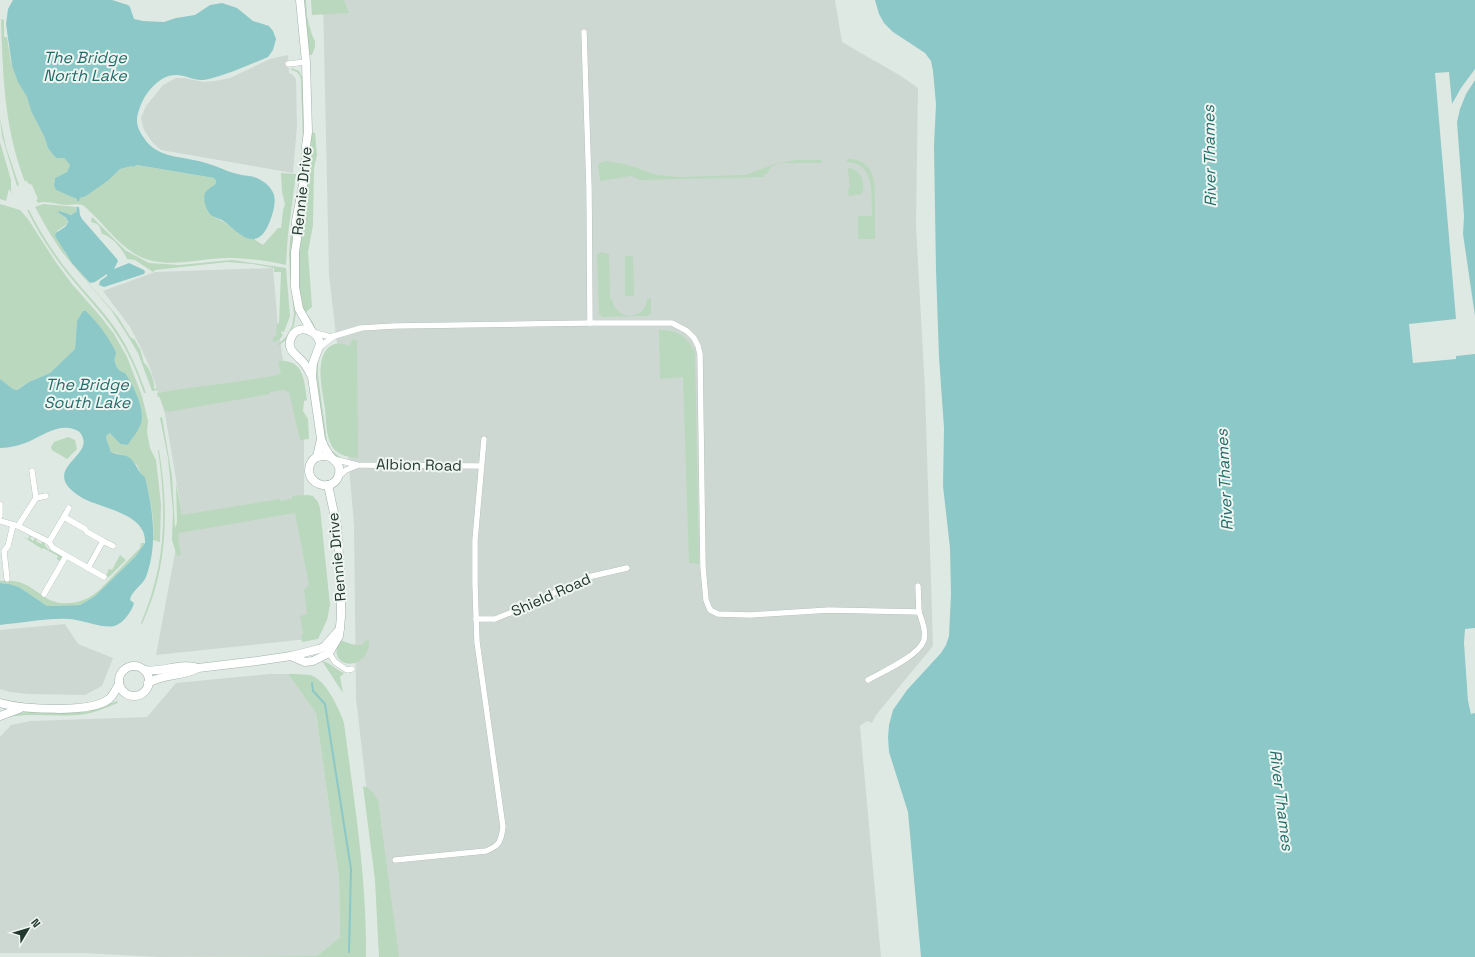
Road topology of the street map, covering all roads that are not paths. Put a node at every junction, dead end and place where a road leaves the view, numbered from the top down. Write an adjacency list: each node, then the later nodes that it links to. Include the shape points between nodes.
1 (300, 0): 3 (street, Rennie Drive)
2 (584, 32): 6 (street)
3 (306, 62): 4 (street); 5 (street, Rennie Drive, via 307,165 296,221 295,252 295,287)
4 (288, 64)
5 (299, 309): 7 (street, Rennie Drive); 8 (street, Rennie Drive)
6 (590, 323): 9 (street, via 394,326 361,328); 41 (street, via 672,323 687,331 698,346 701,372 703,567 706,600 710,610 718,614 750,615 829,610)
7 (313, 332): 8 (street, via 302,329); 9 (street); 10 (street, Rennie Drive, via 319,340)
8 (294, 333): 12 (street, Rennie Drive, via 290,340 290,348)
9 (334, 336): 10 (street)
10 (320, 347): 11 (street, Rennie Drive)
11 (315, 355): 12 (street, via 308,359); 13 (street, Rennie Drive)
12 (299, 358): 13 (street, Rennie Drive)
13 (312, 377): 14 (street, Rennie Drive)
14 (321, 439): 16 (street, Rennie Drive); 17 (street, Rennie Drive)
15 (484, 439): 19 (street)
16 (317, 457): 17 (street); 22 (street, Rennie Drive, via 310,465 310,475 316,484)
17 (332, 458): 18 (street, Albion Road); 21 (street, Rennie Drive, via 339,468)
18 (357, 465): 19 (street, Albion Road); 21 (street, Albion Road)
19 (481, 466): 42 (street, via 475,540)
20 (32, 471): 24 (street)
21 (338, 477): 22 (street)
22 (328, 485): 43 (street, Rennie Drive, via 336,527 341,583 340,629)
23 (46, 496): 24 (street)
24 (36, 498): 30 (street)
25 (0, 504): 27 (street)
26 (69, 508): 28 (street)
27 (0, 516)
28 (64, 517): 31 (street); 32 (street)
29 (0, 521): 30 (street)
30 (15, 526): 32 (street); 38 (street, via 4,551)
31 (103, 541): 33 (street); 35 (street)
32 (49, 542): 34 (street, via 53,548)
33 (112, 546)
34 (66, 556): 35 (street); 40 (street)
35 (88, 568): 37 (street)
36 (627, 568): 42 (street, Shield Road, via 588,577 496,618)
37 (104, 578)
38 (7, 579)
39 (918, 586): 41 (street)
40 (44, 594)
41 (919, 612): 47 (street, via 924,627 924,640 918,649 901,662)
42 (476, 619): 55 (street, via 503,827 502,839 486,852)
43 (326, 650): 44 (street); 45 (street, via 335,662 347,670)
44 (198, 668): 46 (street, via 192,666 153,672); 48 (street, via 192,672 158,677)
45 (352, 669)
46 (144, 670): 48 (street, via 148,676); 49 (street, via 128,668 121,674)
47 (868, 680)
48 (148, 683): 50 (street, via 144,692 135,696)
49 (119, 684): 50 (street); 51 (street)
50 (129, 695): 51 (street)
51 (109, 699): 53 (street, via 86,707)
52 (0, 703): 53 (street)
53 (24, 707): 54 (street)
54 (0, 716)
55 (395, 860)

